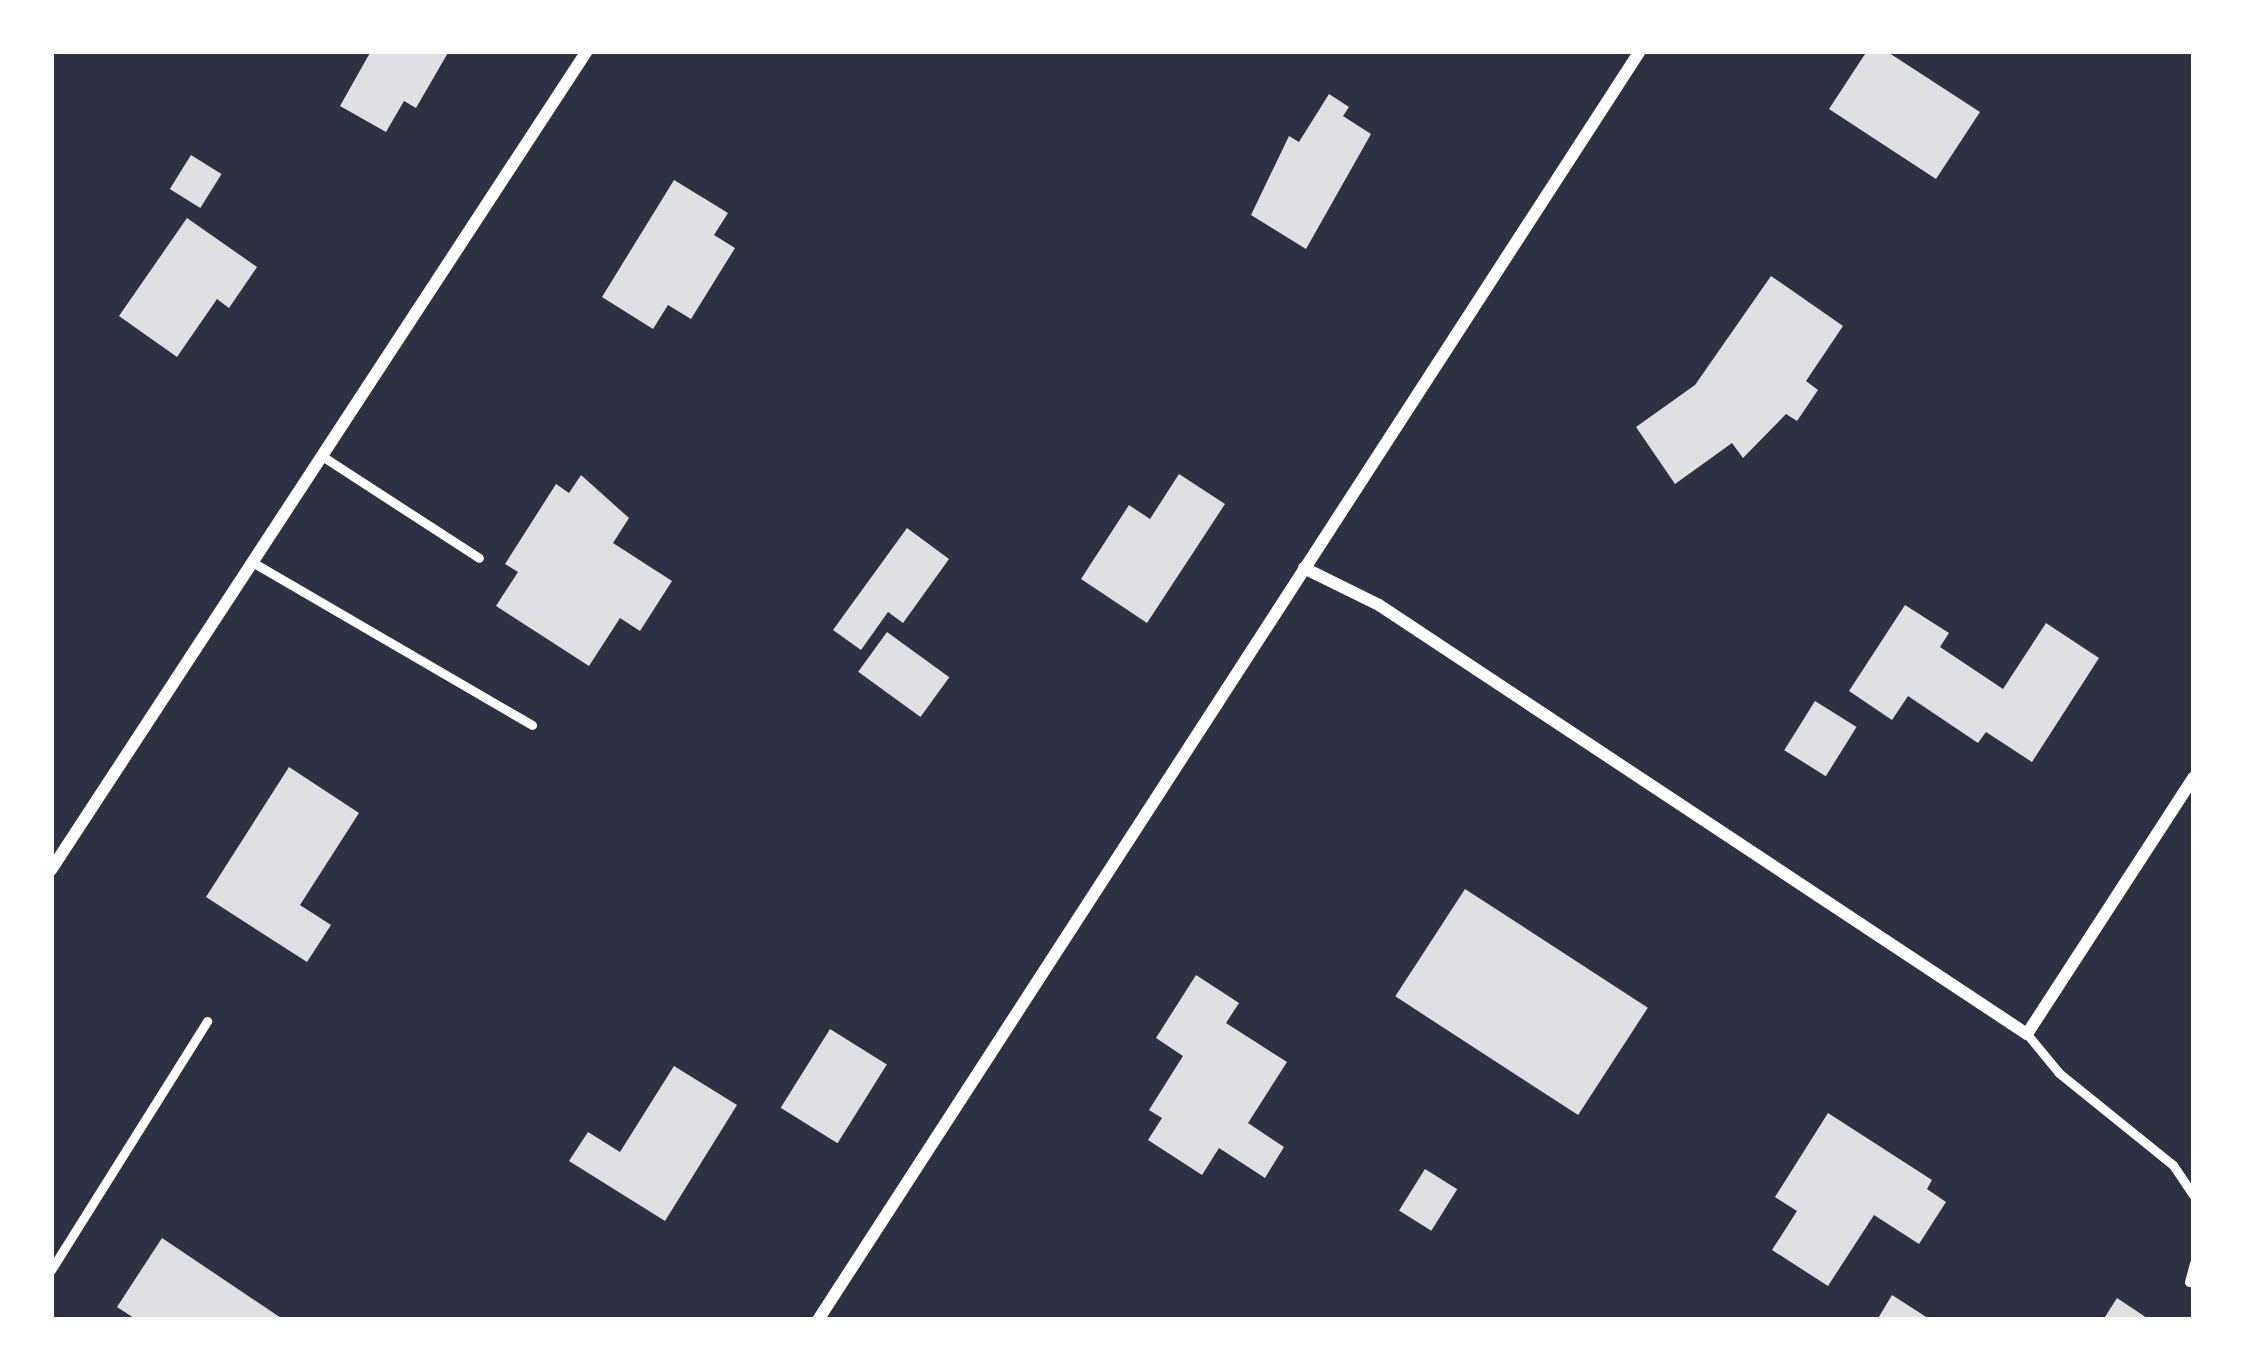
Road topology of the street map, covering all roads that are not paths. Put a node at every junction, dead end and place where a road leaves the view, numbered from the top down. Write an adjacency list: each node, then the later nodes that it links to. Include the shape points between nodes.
1 (587, 51): 3 (street)
2 (1640, 51): 6 (street)
3 (322, 456): 4 (lane); 5 (street)
4 (479, 558)
5 (252, 562): 7 (lane); 9 (street)
6 (1304, 568): 11 (street, via 1379,605); 16 (street)
7 (532, 725)
8 (2194, 777): 11 (street)
9 (51, 870)
10 (207, 1021): 14 (lane)
11 (2027, 1034): 12 (lane, via 2059,1073 2174,1166)
12 (2194, 1196)
13 (2194, 1263): 15 (lane)
14 (51, 1270)
15 (2189, 1282)
16 (818, 1320)

